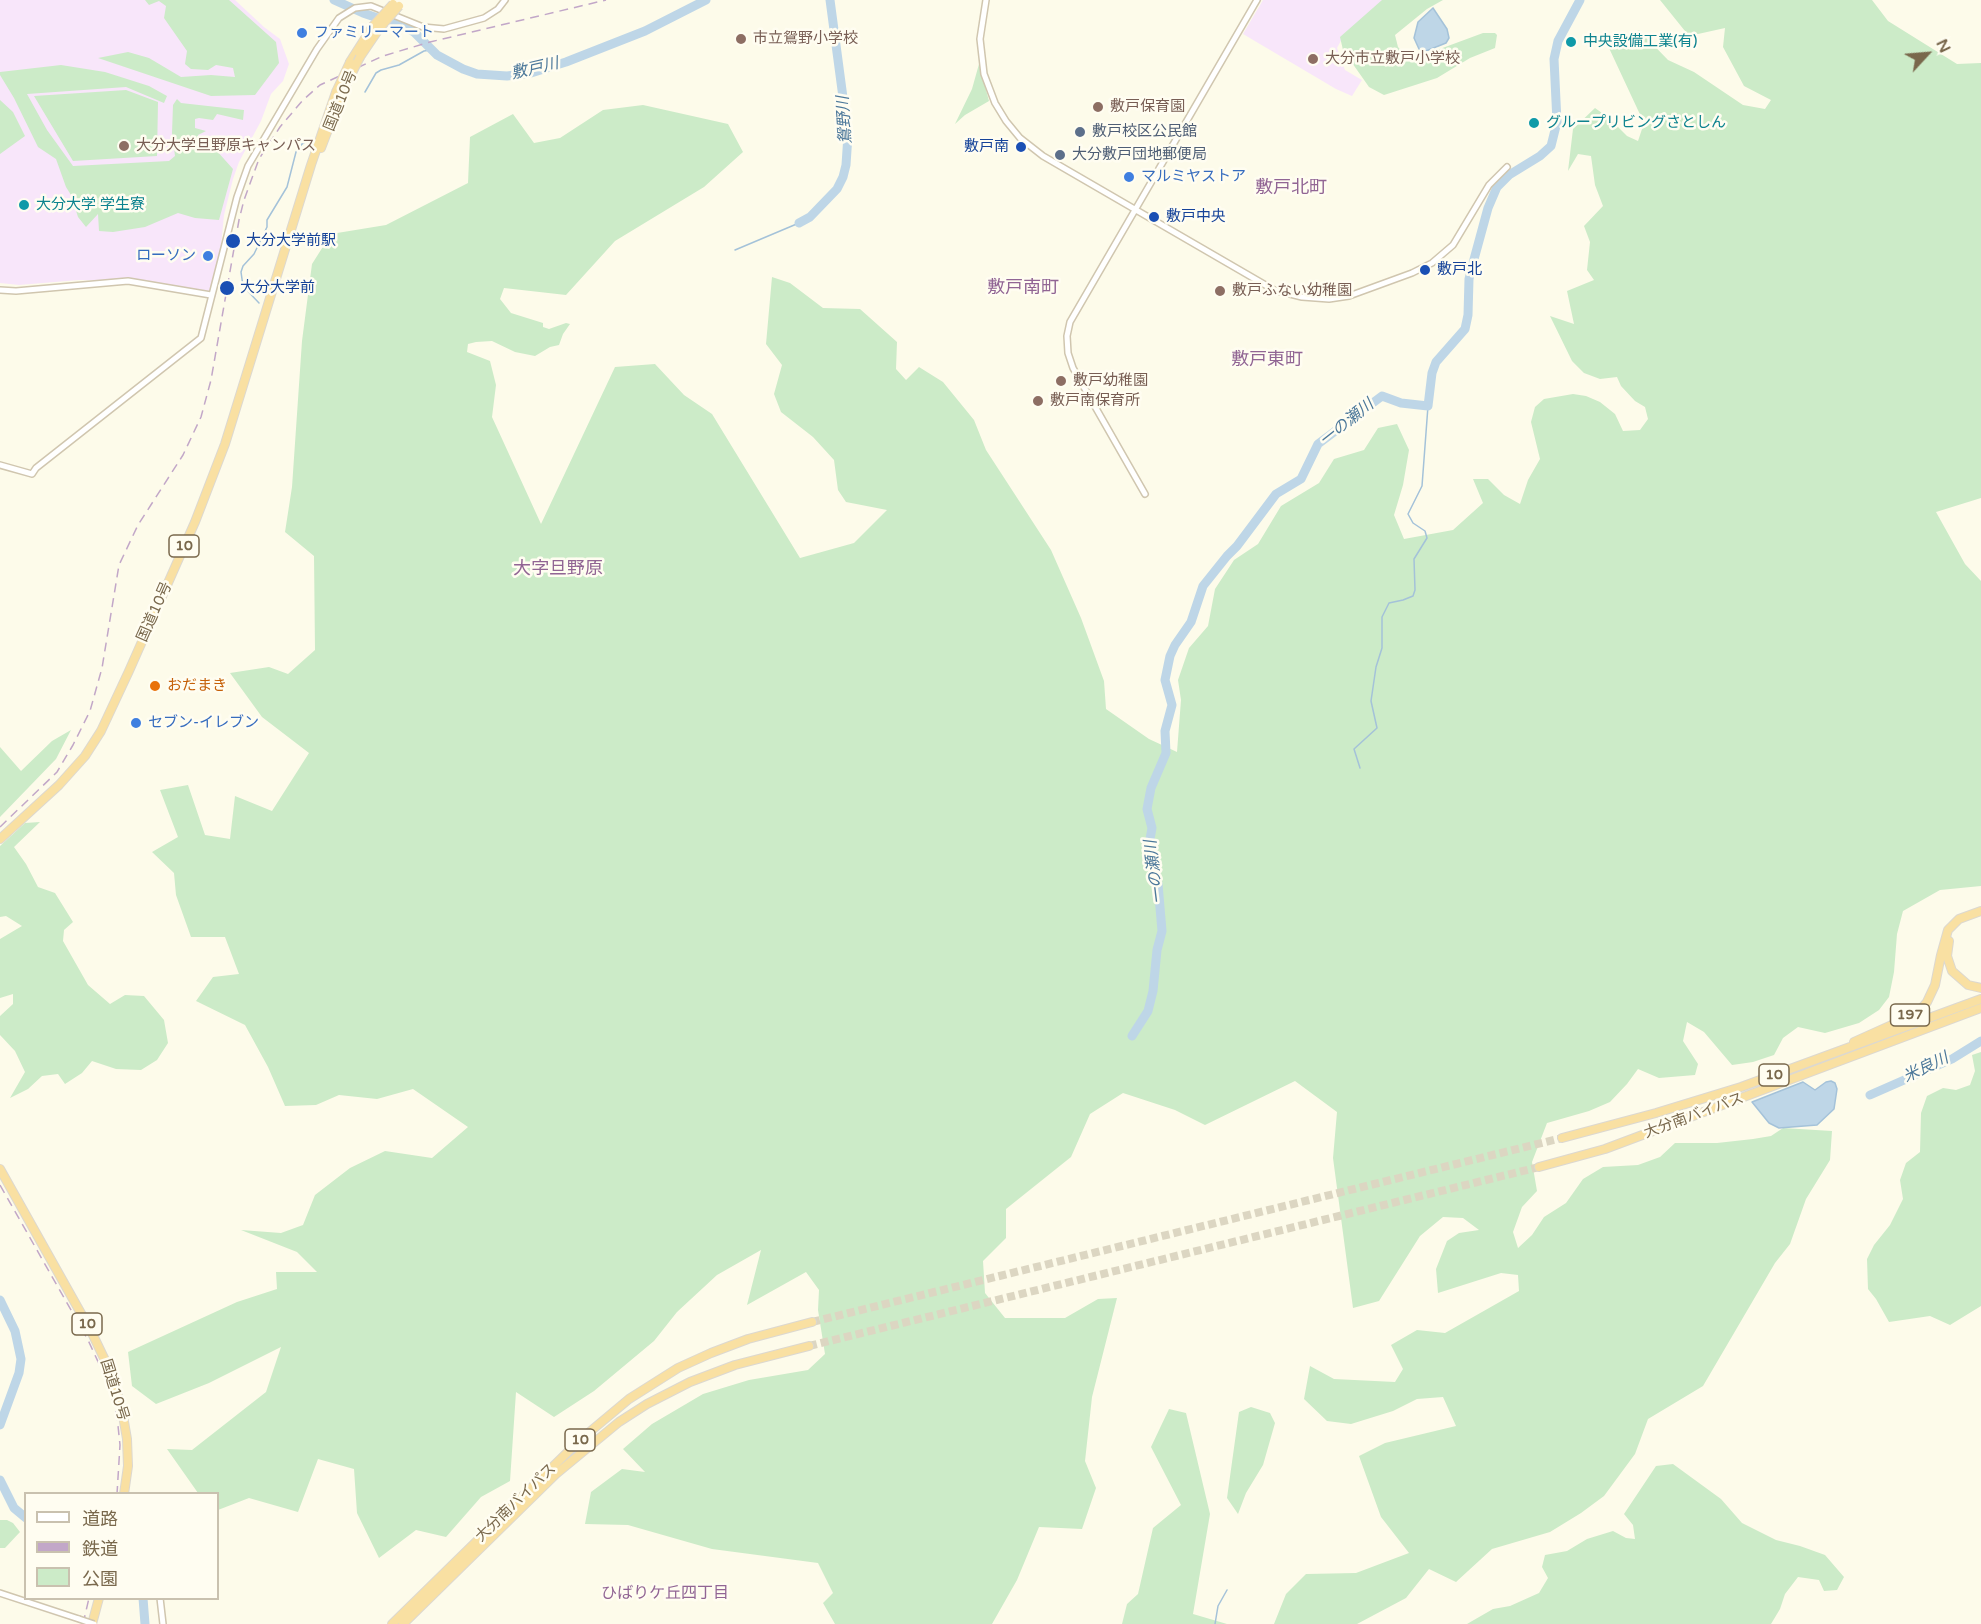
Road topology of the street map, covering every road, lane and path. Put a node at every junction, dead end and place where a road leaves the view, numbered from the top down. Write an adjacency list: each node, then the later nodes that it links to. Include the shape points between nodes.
1 (406, 0): 5 (highway, 国道10号 / 10)
2 (506, 0): 11 (street, via 484,18 444,29 423,27 374,7 359,7 339,18 251,158)
3 (986, 0): 9 (street, via 981,62 991,94 1006,122 1043,156)
4 (1257, 0): 9 (street)
5 (397, 3): 6 (highway, 国道10号 / 10, bridge)
6 (376, 27): 7 (highway, 国道10号 / 10, bridge); 7 (highway, 国道10号 / 10, bridge, via 350,62)
7 (339, 93): 14 (highway, 国道10号 / 10, via 295,214 232,422 206,493 106,721 68,776)
8 (1507, 167): 9 (street, via 1490,185 1443,256 1365,291 1329,299 1274,290)
9 (1134, 210): 13 (street, via 1073,314 1067,343 1073,368)
10 (0, 290): 11 (street, via 128,281)
11 (211, 295): 12 (street, via 204,331 198,341 32,474)
12 (0, 465)
13 (1145, 494)
14 (0, 839)
15 (1981, 911): 20 (highway, 197, via 1959,919 1948,930 1935,985 1921,1009)
16 (1981, 916): 17 (highway, via 1967,920 1953,932 1947,956 1960,980)
17 (1981, 988)
18 (1981, 999): 20 (highway, 大分南バイパス / 10)
19 (1981, 1010): 22 (highway, 大分南バイパス / 10, via 1605,1149)
20 (1786, 1071): 21 (highway, 大分南バイパス / 10)
21 (1562, 1138)
22 (1539, 1167)
23 (0, 1169): 26 (highway, 国道10号 / 10, via 113,1377 127,1439)
24 (812, 1322): 32 (highway, 大分南バイパス / 10, via 711,1353 678,1368 629,1399 580,1440)
25 (809, 1346): 33 (highway, 大分南バイパス / 10, via 696,1379 619,1422 556,1474)
26 (124, 1492)
27 (0, 1593): 30 (street, bridge)
28 (99, 1600): 30 (highway)
29 (160, 1600): 31 (street)
30 (93, 1624)
31 (163, 1624)
32 (392, 1624)
33 (403, 1624)

